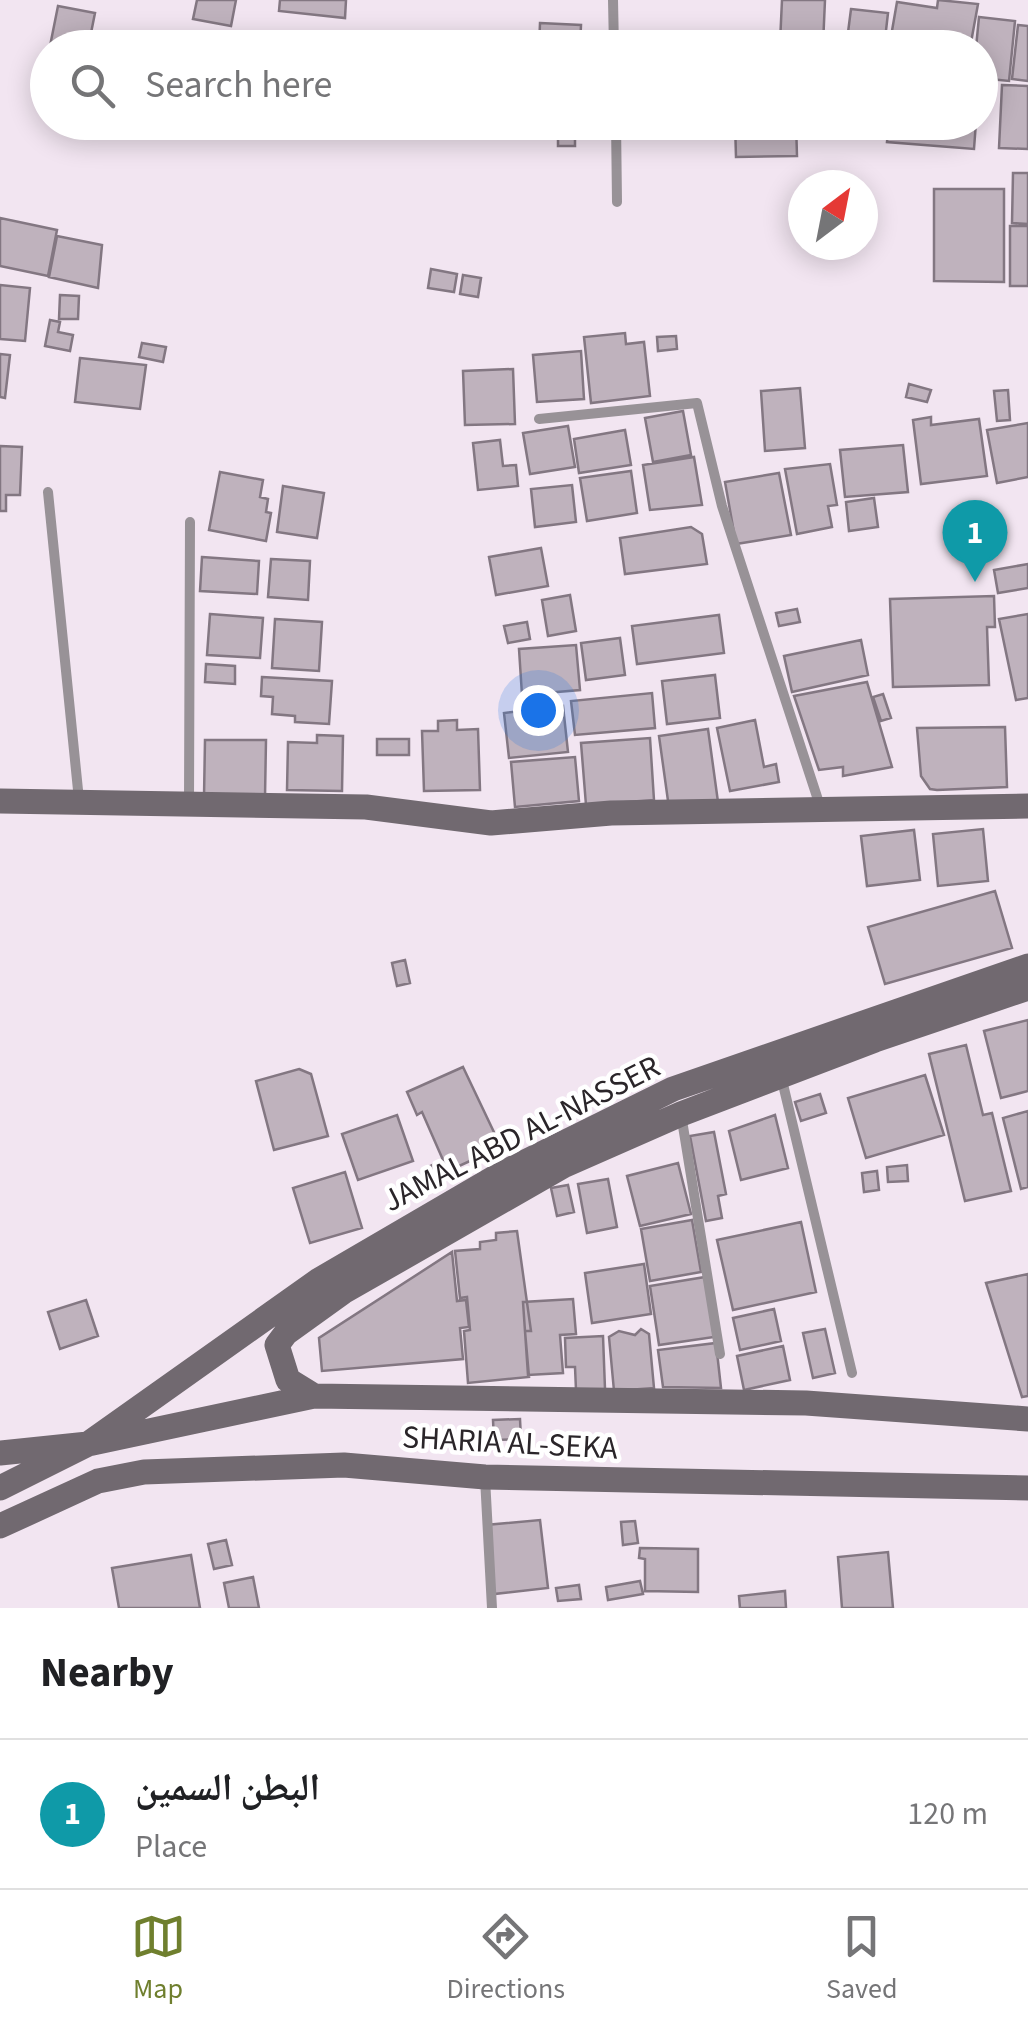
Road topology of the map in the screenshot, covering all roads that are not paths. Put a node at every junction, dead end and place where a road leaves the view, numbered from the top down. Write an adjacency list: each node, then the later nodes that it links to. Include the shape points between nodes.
1 (613, 0): 2 (lane)
2 (614, 30)
3 (616, 140): 4 (lane)
4 (618, 202)
5 (539, 419): 12 (lane, via 697,403 722,506)
6 (48, 492): 9 (lane)
7 (190, 522): 10 (lane)
8 (0, 801): 9 (street)
9 (80, 804): 10 (street)
10 (189, 806): 12 (street, via 366,807 491,823)
11 (1028, 806): 12 (street)
12 (821, 812)
13 (1028, 966): 15 (street, JAMAL ABD AL-NASSER)
14 (1028, 988): 16 (street, JAMAL ABD AL-NASSER)
15 (774, 1051): 16 (lane); 17 (street, JAMAL ABD AL-NASSER)
16 (781, 1078): 17 (street, JAMAL ABD AL-NASSER); 19 (lane)
17 (677, 1102): 18 (lane); 20 (street, JAMAL ABD AL-NASSER, via 344,1292 286,1332 277,1345 288,1380); 22 (street, JAMAL ABD AL-NASSER, via 499,1175 376,1244)
18 (720, 1354)
19 (852, 1373)
20 (314, 1396): 21 (street, SHARIA AL-SEKA, via 806,1403); 22 (street, SHARIA AL-SEKA)
21 (1028, 1419)
22 (88, 1444): 23 (street); 25 (street)
23 (0, 1453)
24 (485, 1477): 26 (street, SHARIA AL-SEKA); 27 (street, SHARIA AL-SEKA, via 344,1465 144,1472 98,1481); 28 (lane)
25 (0, 1488)
26 (1028, 1488)
27 (0, 1526)
28 (492, 1608)

